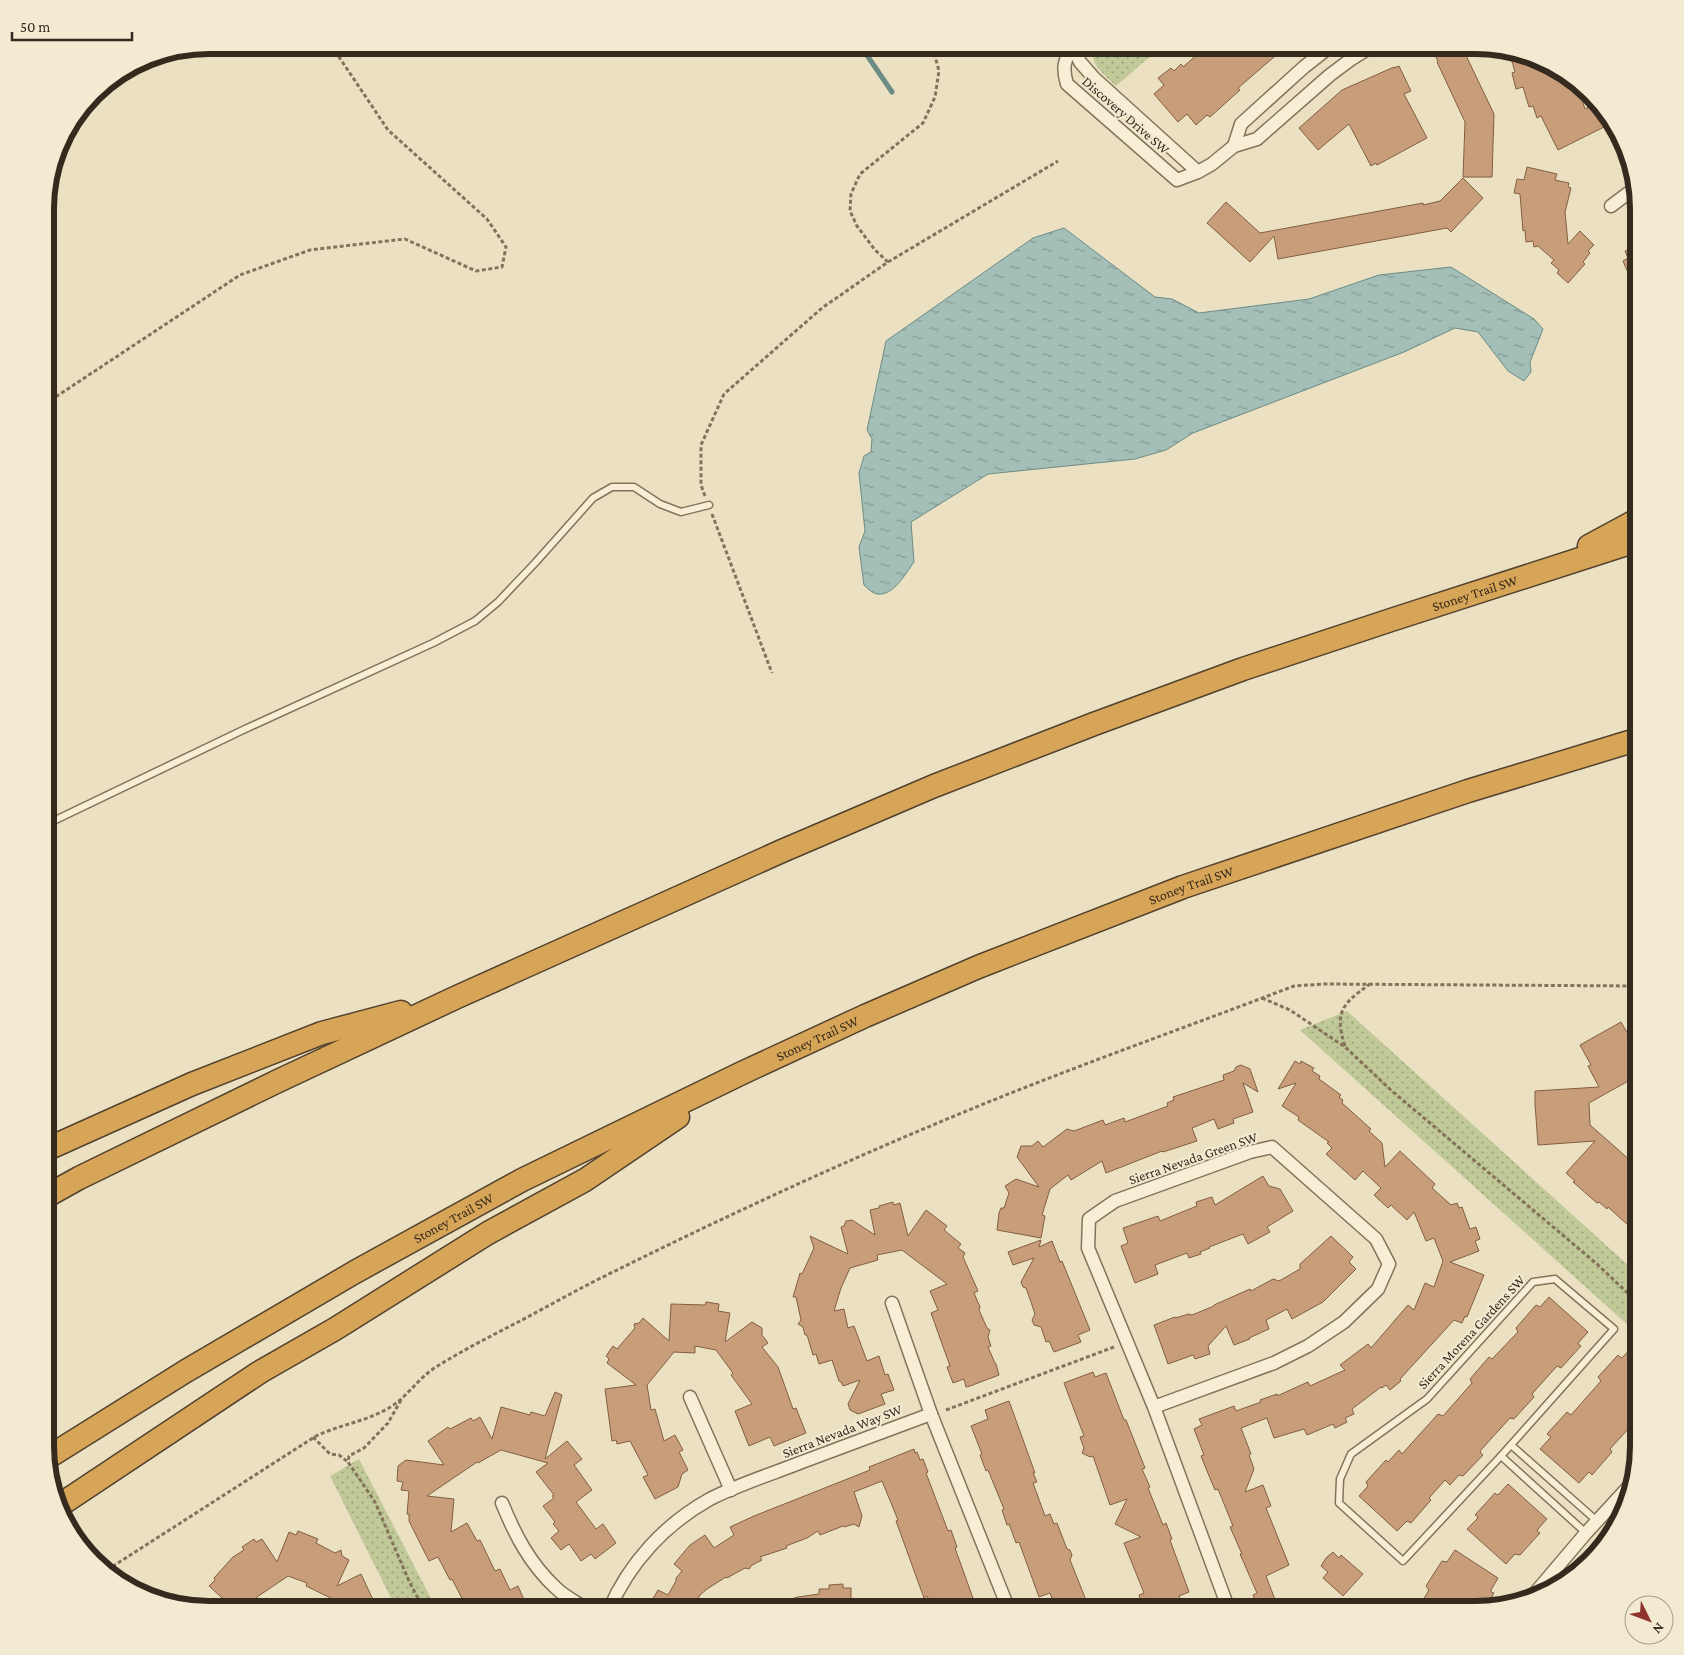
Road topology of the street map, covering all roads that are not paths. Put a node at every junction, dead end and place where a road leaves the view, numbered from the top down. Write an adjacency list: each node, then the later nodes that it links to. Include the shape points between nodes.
1 (1068, 54): 6 (street, Discovery Drive SW, via 1064,60 1067,84 1177,180)
2 (1077, 54): 6 (street, Discovery Drive SW, via 1094,78)
3 (1320, 54): 5 (street, via 1241,124)
4 (1360, 54): 5 (street, Discovery Drive SW, via 1330,75 1257,139)
5 (1234, 146): 6 (street, Discovery Drive SW)
6 (1198, 172)
7 (1629, 192): 8 (street)
8 (1611, 206)
9 (709, 505): 14 (lane, via 681,512 660,504 634,487 612,487 593,498 498,602 475,621)
10 (1630, 524): 12 (highway)
11 (1630, 543): 12 (highway, Stoney Trail SW)
12 (1537, 573): 15 (highway, Stoney Trail SW, via 1243,669 934,786)
13 (1630, 742): 16 (highway, Stoney Trail SW, via 1468,791 1183,887 978,967)
14 (54, 820)
15 (458, 997): 17 (highway, via 322,1033 192,1084); 18 (highway, Stoney Trail SW, via 278,1081)
16 (742, 1073): 20 (highway, via 585,1180 488,1232); 25 (highway, Stoney Trail SW, via 522,1180 355,1272 186,1371)
17 (54, 1146)
18 (54, 1192)
19 (892, 1303): 23 (street)
20 (260, 1372): 29 (highway); 31 (highway)
21 (690, 1397): 27 (street)
22 (1154, 1407): 22 (street, Sierra Nevada Green SW, via 1088,1248 1089,1219 1115,1201 1272,1146 1376,1239 1389,1264 1378,1289 1344,1322 1308,1346); 38 (street, Sierra Nevada Green SW)
23 (931, 1414): 27 (street, Sierra Nevada Way SW); 37 (street)
24 (1511, 1445): 26 (lane, Sierra Morena Gardens SW); 26 (lane, Sierra Morena Gardens SW, via 1614,1329 1555,1279 1533,1282 1427,1399 1351,1454 1340,1479 1339,1503 1404,1561); 32 (lane)
25 (54, 1453)
26 (1501, 1456): 33 (lane)
27 (731, 1490): 36 (street, Sierra Nevada Way SW, via 692,1510 658,1538 632,1568)
28 (1624, 1491): 32 (street)
29 (64, 1502)
30 (502, 1503): 35 (street, via 515,1534 532,1561 556,1589)
31 (70, 1515)
32 (1597, 1521): 33 (street)
33 (1586, 1534): 34 (street)
34 (1541, 1586)
35 (574, 1601)
36 (612, 1601)
37 (1005, 1601)
38 (1226, 1601)

